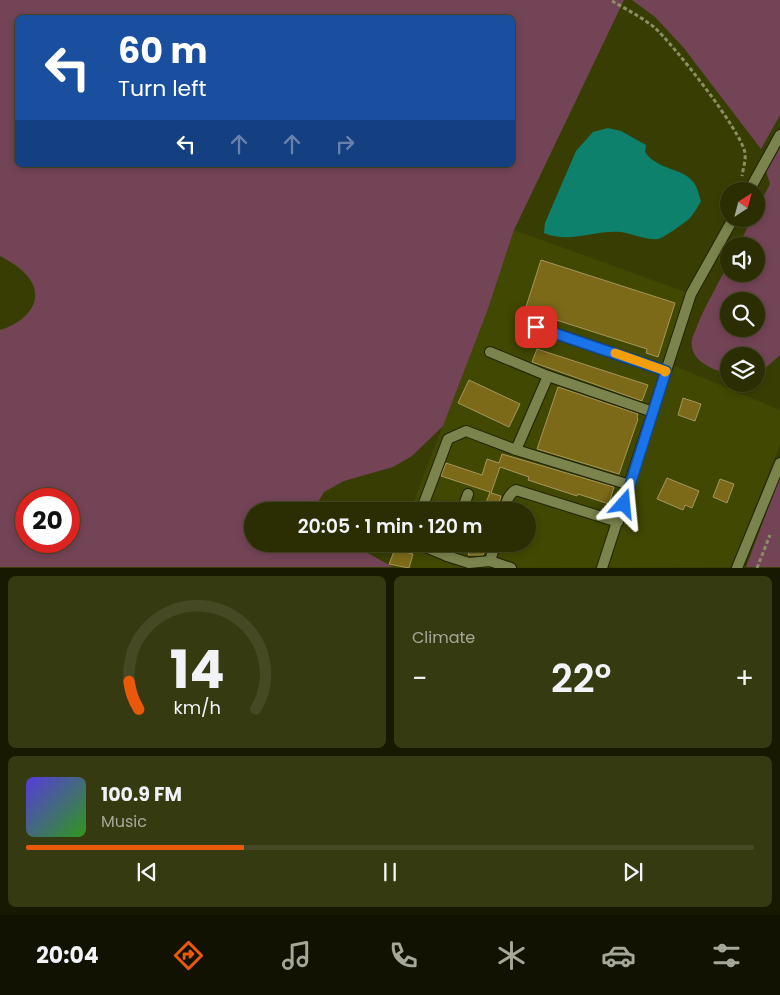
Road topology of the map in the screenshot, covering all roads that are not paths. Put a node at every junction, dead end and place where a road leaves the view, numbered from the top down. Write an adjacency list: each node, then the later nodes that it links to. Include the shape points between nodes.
1 (780, 135): 2 (lane)
2 (754, 182)
3 (728, 228): 6 (lane, via 691,294)
4 (536, 327): 6 (lane)
5 (490, 352): 7 (lane)
6 (666, 371): 8 (lane)
7 (548, 376): 8 (lane); 9 (lane)
8 (653, 412): 11 (lane)
9 (516, 450): 11 (lane); 13 (lane, via 466,431 448,439)
10 (780, 463): 24 (lane)
11 (630, 485): 16 (lane)
12 (468, 494): 14 (lane)
13 (424, 502)
14 (465, 502)
15 (507, 502): 16 (lane, via 516,490)
16 (618, 522): 23 (lane)
17 (437, 552): 20 (lane)
18 (448, 552): 20 (lane)
19 (493, 552): 21 (lane)
20 (447, 556): 21 (lane, via 469,563)
21 (490, 561): 22 (lane)
22 (512, 568)
23 (602, 568)
24 (737, 568)

